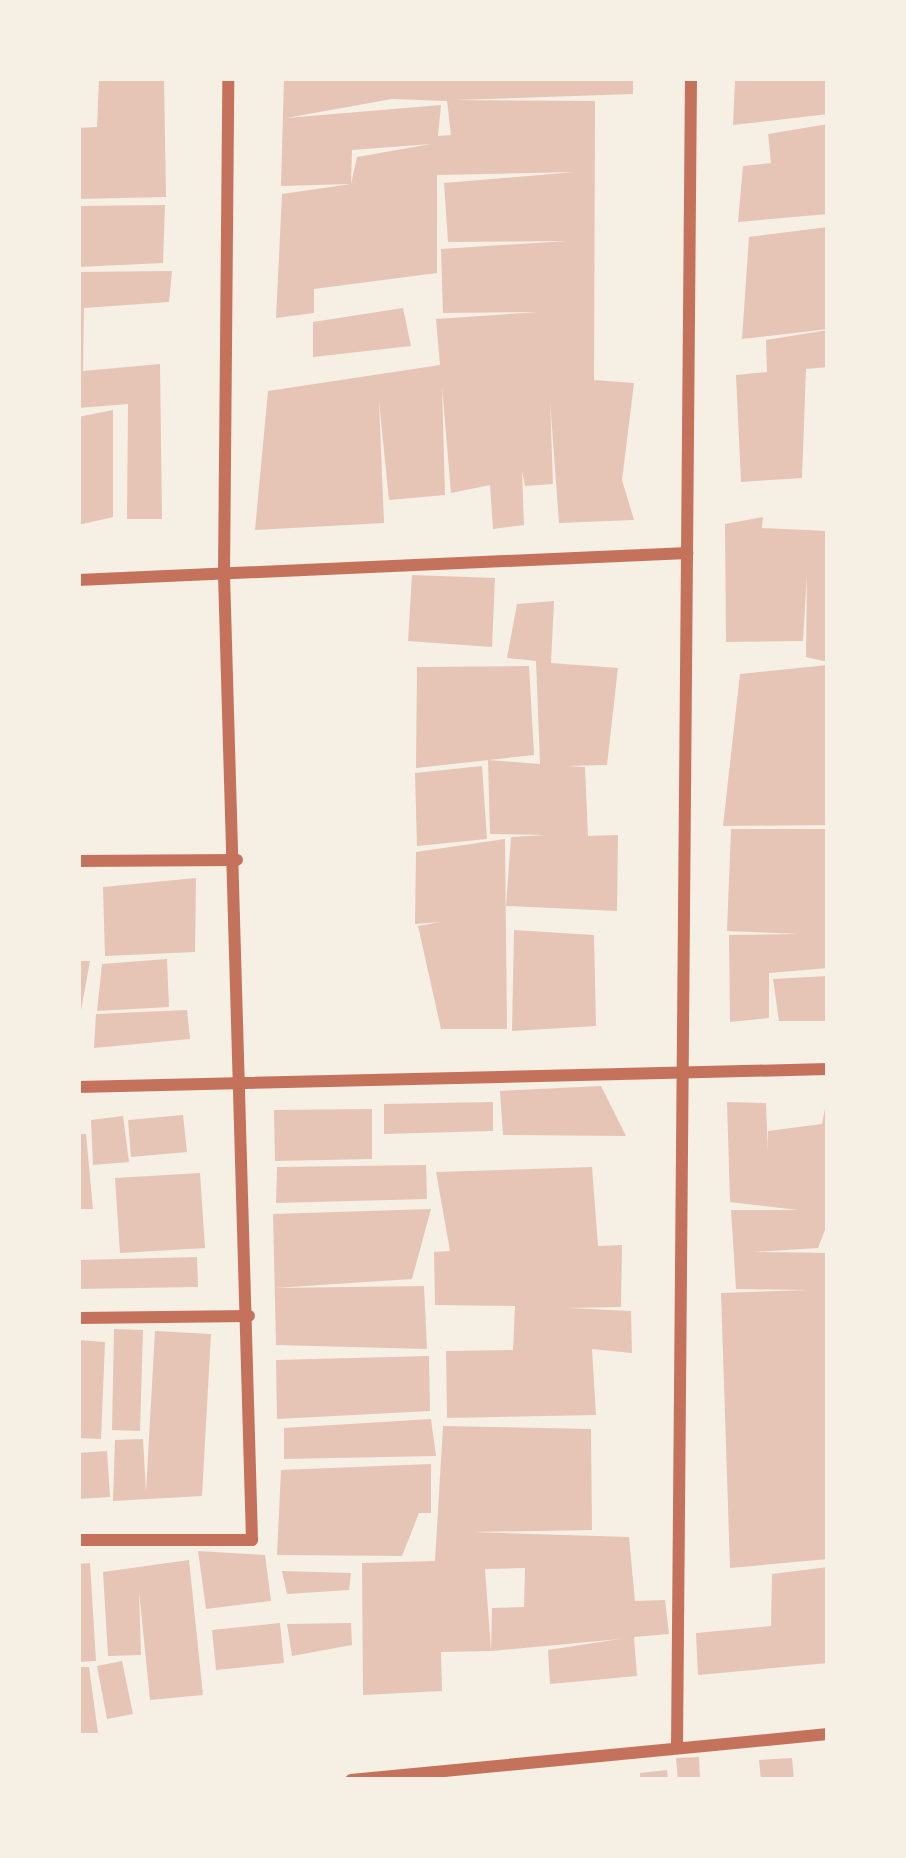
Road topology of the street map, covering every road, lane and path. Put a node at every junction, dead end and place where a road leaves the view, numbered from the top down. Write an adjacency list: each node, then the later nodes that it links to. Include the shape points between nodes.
1 (228, 78): 4 (street)
2 (691, 78): 3 (street)
3 (687, 553): 4 (street); 9 (street)
4 (224, 575): 5 (street); 6 (street)
5 (78, 580)
6 (237, 860): 7 (street); 10 (street)
7 (78, 861)
8 (828, 1069): 9 (street)
9 (682, 1071): 10 (street); 16 (street)
10 (245, 1083): 11 (street); 12 (street)
11 (78, 1087)
12 (249, 1316): 13 (street); 14 (street, via 252,1540)
13 (78, 1318)
14 (78, 1540)
15 (828, 1734): 16 (street)
16 (676, 1748): 17 (street)
17 (351, 1780)

